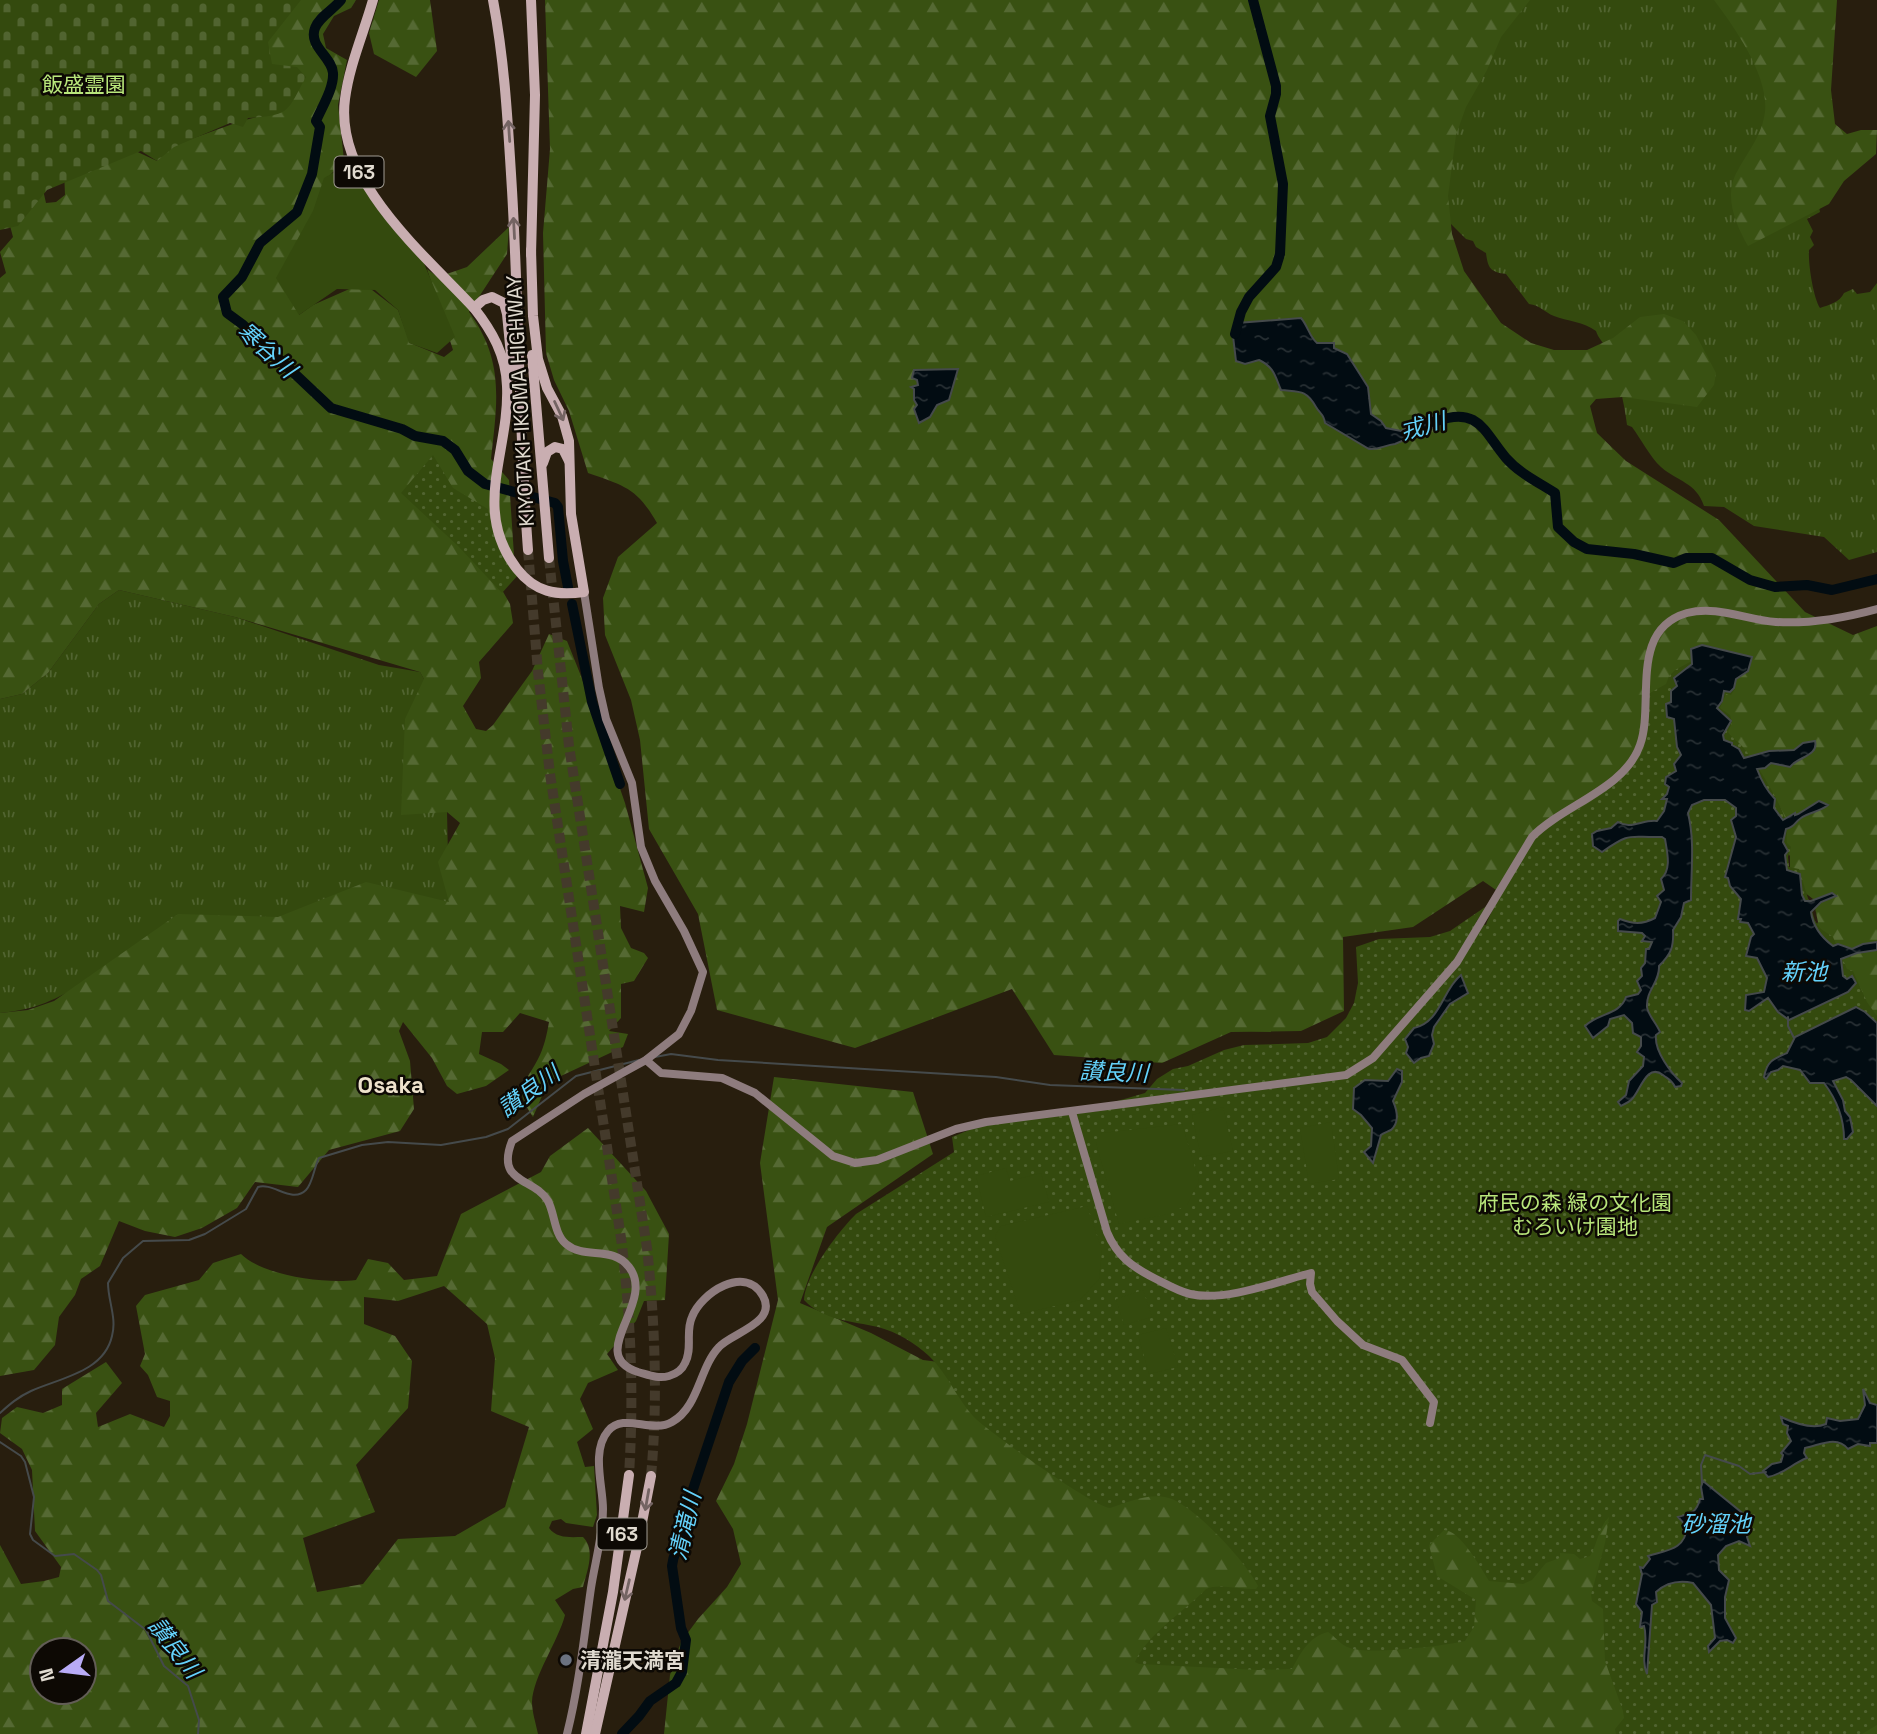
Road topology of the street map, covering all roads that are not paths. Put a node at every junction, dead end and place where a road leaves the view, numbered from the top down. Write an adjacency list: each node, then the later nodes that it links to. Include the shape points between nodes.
1 (373, 0): 5 (highway, 163, via 344,100 354,159 377,202)
2 (494, 0): 6 (highway, KIYOTAKI-IKOMA HIGHWAY, one-way to 2, via 513,199)
3 (531, 0): 4 (highway, KIYOTAKI-IKOMA HIGHWAY, via 536,95)
4 (531, 250): 7 (highway, one-way to 7, via 538,359 566,428); 8 (highway, KIYOTAKI-IKOMA HIGHWAY, via 532,359)
5 (474, 308): 6 (highway, via 492,297 506,308); 11 (highway, 163, via 495,339 506,371 507,403 493,501 501,541 525,578 548,592)
6 (522, 449): 9 (highway, KIYOTAKI-IKOMA HIGHWAY)
7 (570, 478): 8 (highway, via 563,449 551,448 544,457); 11 (highway)
8 (543, 499): 10 (highway, KIYOTAKI-IKOMA HIGHWAY)
9 (528, 550)
10 (549, 558)
11 (584, 592): 13 (street, via 599,688 606,719 632,783 641,847 703,972 679,1034)
12 (1877, 609): 14 (street, via 1799,622 1704,610 1681,615 1664,627 1648,658 1644,731 1635,757 1620,775 1532,837 1457,962 1373,1058 1355,1071 1334,1078)
13 (646, 1060): 14 (street, via 661,1073 722,1078 755,1093 833,1156 855,1163 877,1160 956,1129); 18 (street, via 512,1141 511,1169 549,1202 566,1244 622,1259 631,1270 634,1299 616,1349 619,1360 631,1369 654,1377 680,1371 688,1354 695,1310 732,1282 751,1284 763,1296 765,1308 755,1324 719,1346 689,1405 674,1421 661,1427 624,1422 603,1437 604,1511)
14 (1072, 1112): 15 (street, via 1107,1232 1127,1263 1190,1294 1204,1295 1311,1273 1312,1292 1337,1321 1363,1345 1397,1356 1424,1386 1434,1402)
15 (1430, 1423)
16 (629, 1475): 19 (highway, 163)
17 (651, 1476): 20 (highway, 163, one-way to 20)
18 (568, 1734)
19 (586, 1734)
20 (595, 1734)

